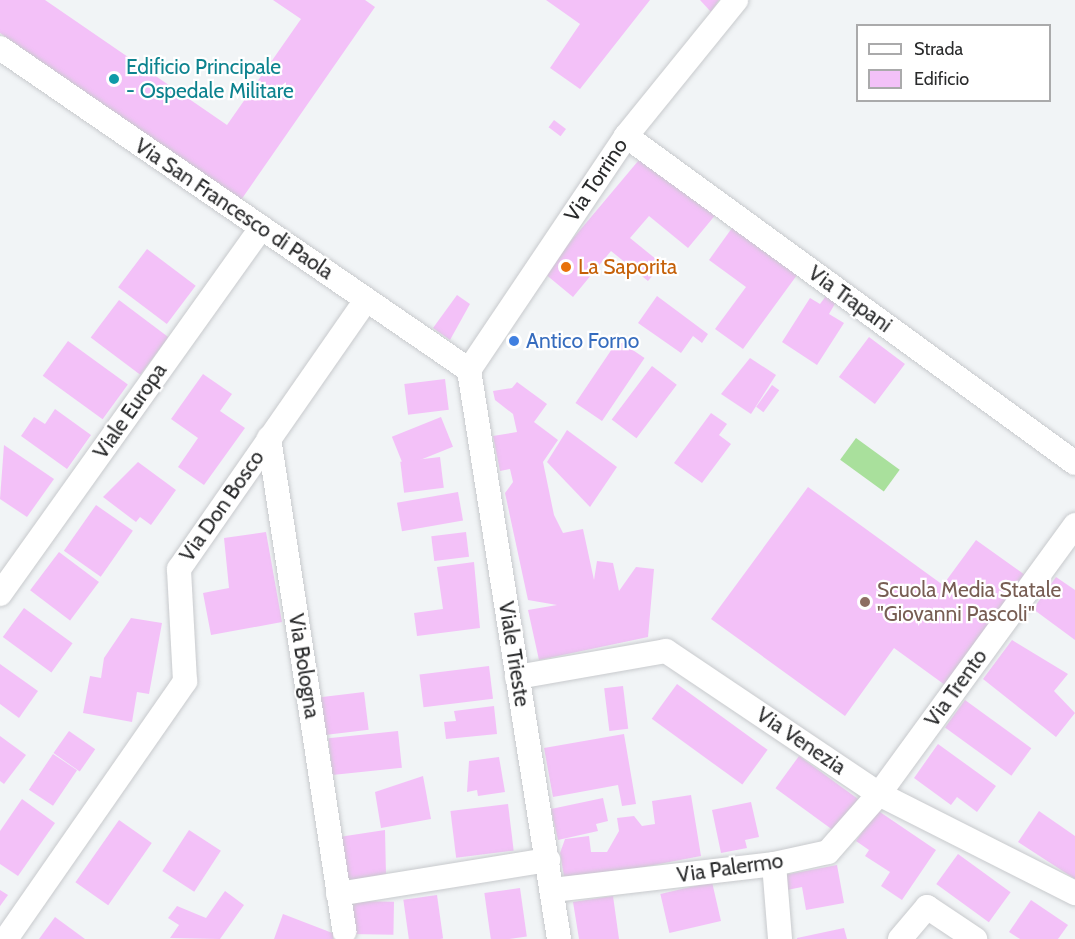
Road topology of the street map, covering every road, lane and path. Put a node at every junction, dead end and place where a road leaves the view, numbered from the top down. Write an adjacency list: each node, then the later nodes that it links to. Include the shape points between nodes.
1 (736, 0): 3 (street, Via Torrino)
2 (0, 48): 4 (street, Via San Francesco di Paola)
3 (626, 136): 6 (street, Via Torrino); 8 (street, Via Trapani)
4 (261, 228): 5 (street, Via San Francesco di Paola); 10 (street, Viale Europa)
5 (366, 300): 6 (street, Via San Francesco di Paola); 7 (street, Via Don Bosco)
6 (469, 370): 11 (street, Viale Trieste)
7 (269, 438): 17 (street, Via Bologna); 19 (street, Via Don Bosco, via 178,569 185,681)
8 (1075, 463)
9 (1075, 525): 12 (street, Via Trento)
10 (0, 594)
11 (517, 677): 12 (street, Via Venezia, via 666,651); 13 (street, Viale Trieste)
12 (879, 794): 14 (street, Via Palermo, via 828,852); 16 (street, Via Venezia)
13 (548, 860): 15 (street, Viale Trieste); 17 (street)
14 (774, 864): 15 (street, Via Palermo); 21 (street)
15 (553, 890): 20 (street, Viale Trieste)
16 (1075, 893)
17 (338, 894): 18 (street, Via Bologna)
18 (344, 931)
19 (6, 939)
20 (559, 939)
21 (780, 939)
22 (900, 939): 23 (street, via 927,907)
23 (975, 939)

